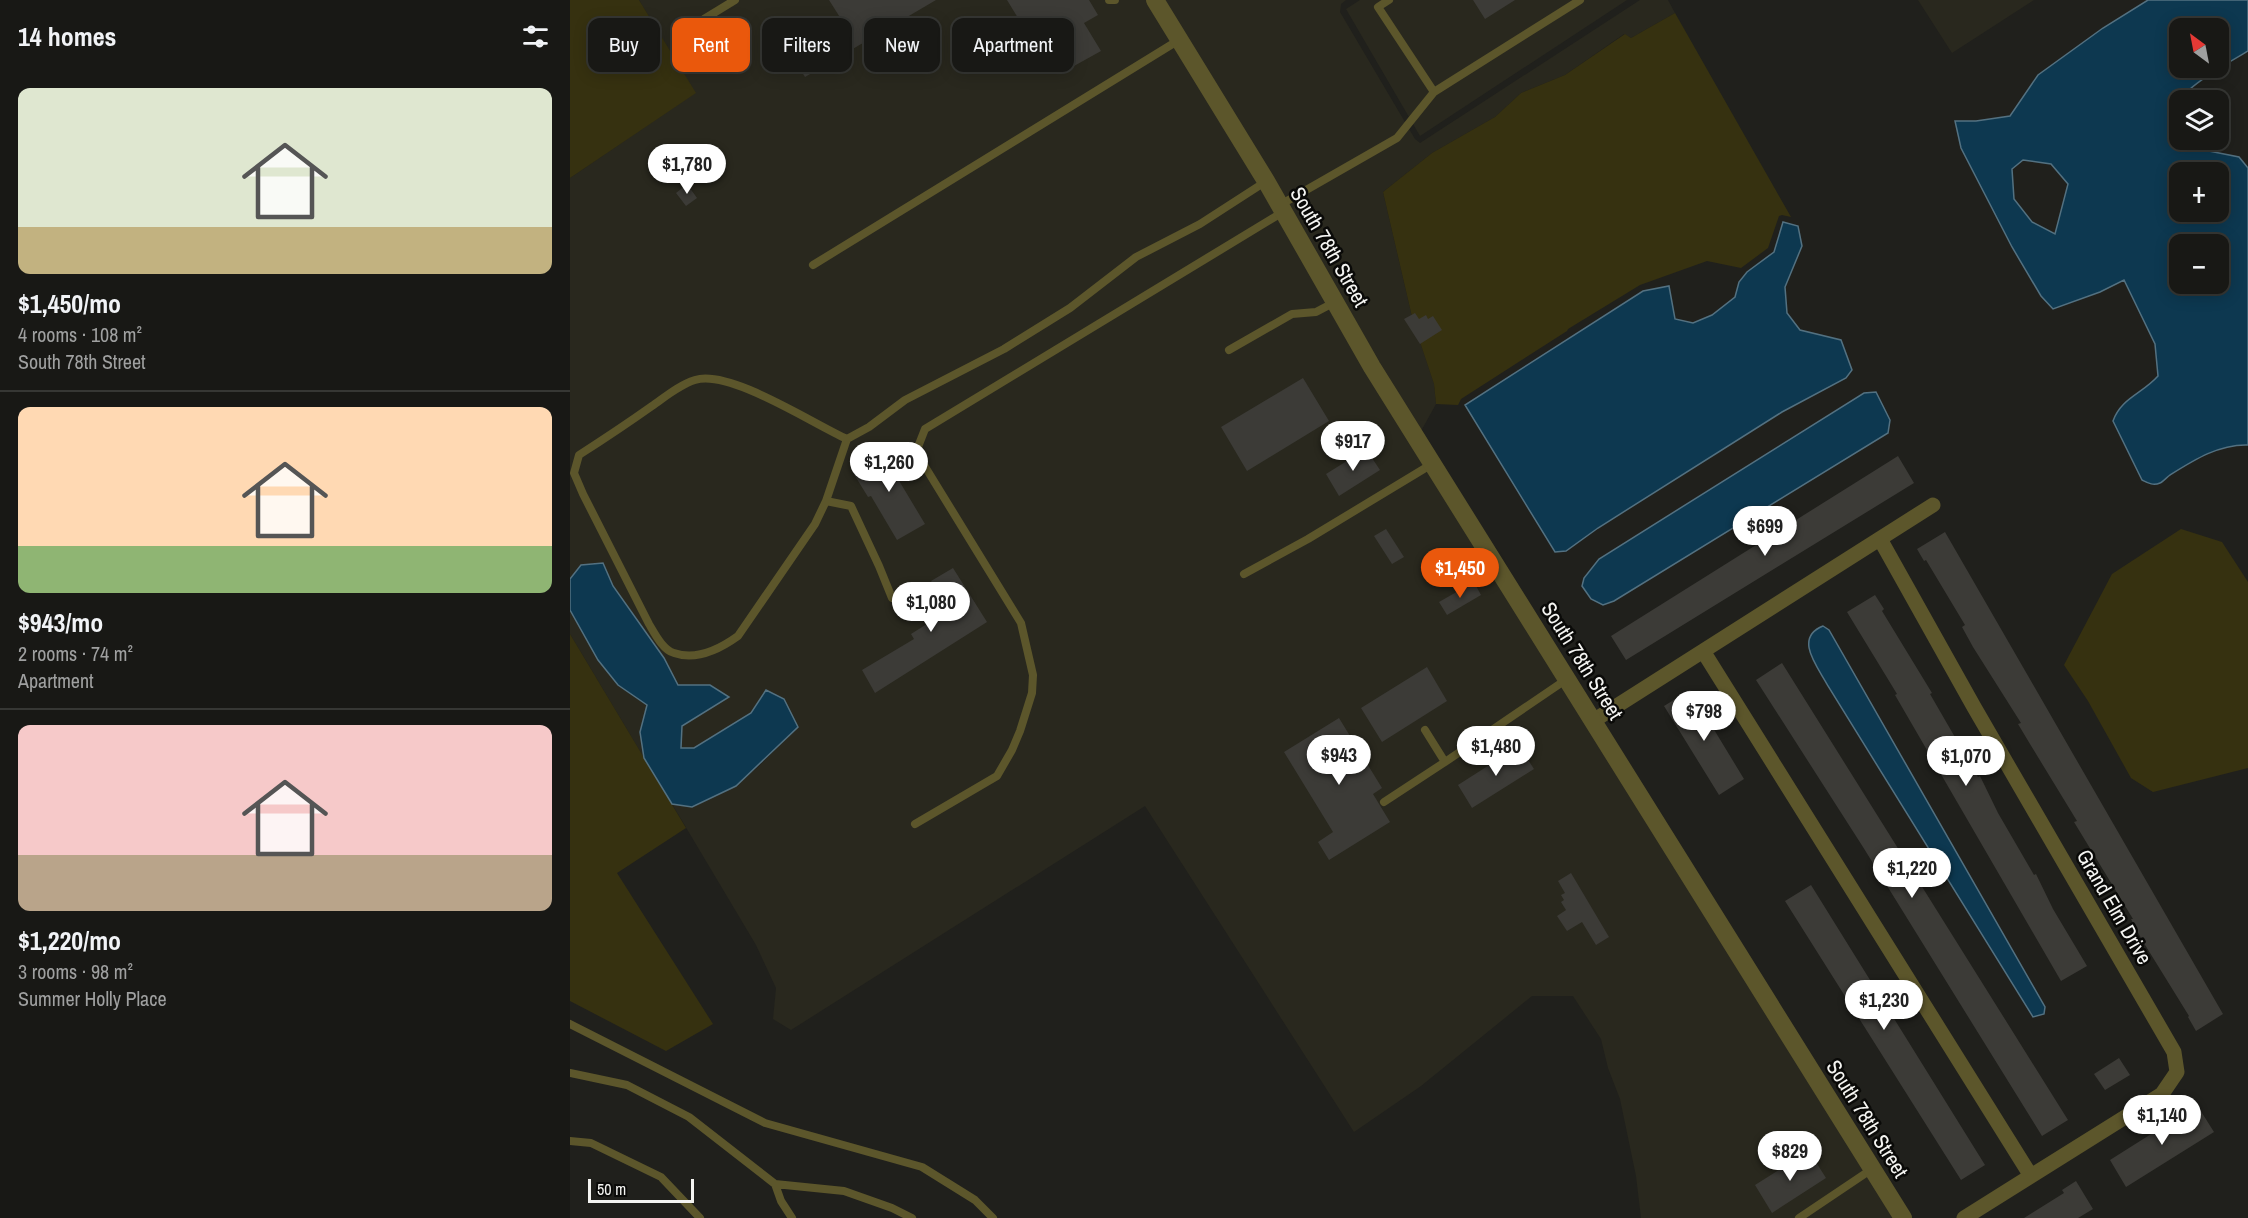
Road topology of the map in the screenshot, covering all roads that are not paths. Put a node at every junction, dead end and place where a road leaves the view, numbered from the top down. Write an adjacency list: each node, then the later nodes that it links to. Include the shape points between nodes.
1 (735, 0): 5 (lane)
2 (1155, 0): 6 (street, South 78th Street)
3 (1389, 0): 7 (lane, via 1378,7)
4 (1580, 0): 7 (lane)
5 (707, 18)
6 (1179, 40): 8 (street, South 78th Street); 10 (lane)
7 (1434, 93): 9 (lane, via 1396,138)
8 (1266, 181): 9 (street, South 78th Street); 13 (lane, via 1200,224 1136,257 1061,314 1004,349 905,400)
9 (1281, 208): 11 (street, South 78th Street); 26 (lane, via 925,429 916,452 1021,623 1033,675 1032,693 1020,731 996,776)
10 (813, 265)
11 (1335, 302): 12 (lane, via 1316,312 1292,314); 14 (street, South 78th Street)
12 (1228, 350)
13 (847, 439): 15 (lane); 15 (lane, via 728,382 696,380 579,455 574,473 649,624 673,653 701,655 738,636 815,524)
14 (1432, 464): 18 (lane); 21 (street, South 78th Street)
15 (826, 501): 19 (lane, via 851,506 892,598)
16 (1933, 506): 17 (street)
17 (1880, 539): 20 (street); 31 (street, Grand Elm Drive, via 2174,1052 2177,1072 2162,1094)
18 (1244, 574)
19 (918, 607)
20 (1703, 651): 22 (street); 31 (street)
21 (1567, 679): 22 (street, South 78th Street); 24 (lane)
22 (1593, 721): 30 (street, South 78th Street)
23 (1425, 730): 24 (lane)
24 (1445, 762): 25 (lane)
25 (1384, 802)
26 (915, 824)
27 (570, 1024): 36 (lane, via 765,1123 922,1167 975,1200)
28 (570, 1073): 32 (lane, via 627,1085 689,1117)
29 (570, 1141): 33 (lane, via 591,1143 661,1178)
30 (1872, 1169): 37 (lane); 38 (street, South 78th Street)
31 (2031, 1176): 39 (street, Grand Elm Drive)
32 (775, 1184): 34 (lane); 35 (lane, via 844,1191)
33 (700, 1218)
34 (792, 1218)
35 (912, 1218)
36 (993, 1218)
37 (1799, 1218)
38 (1903, 1218)
39 (1964, 1218)

